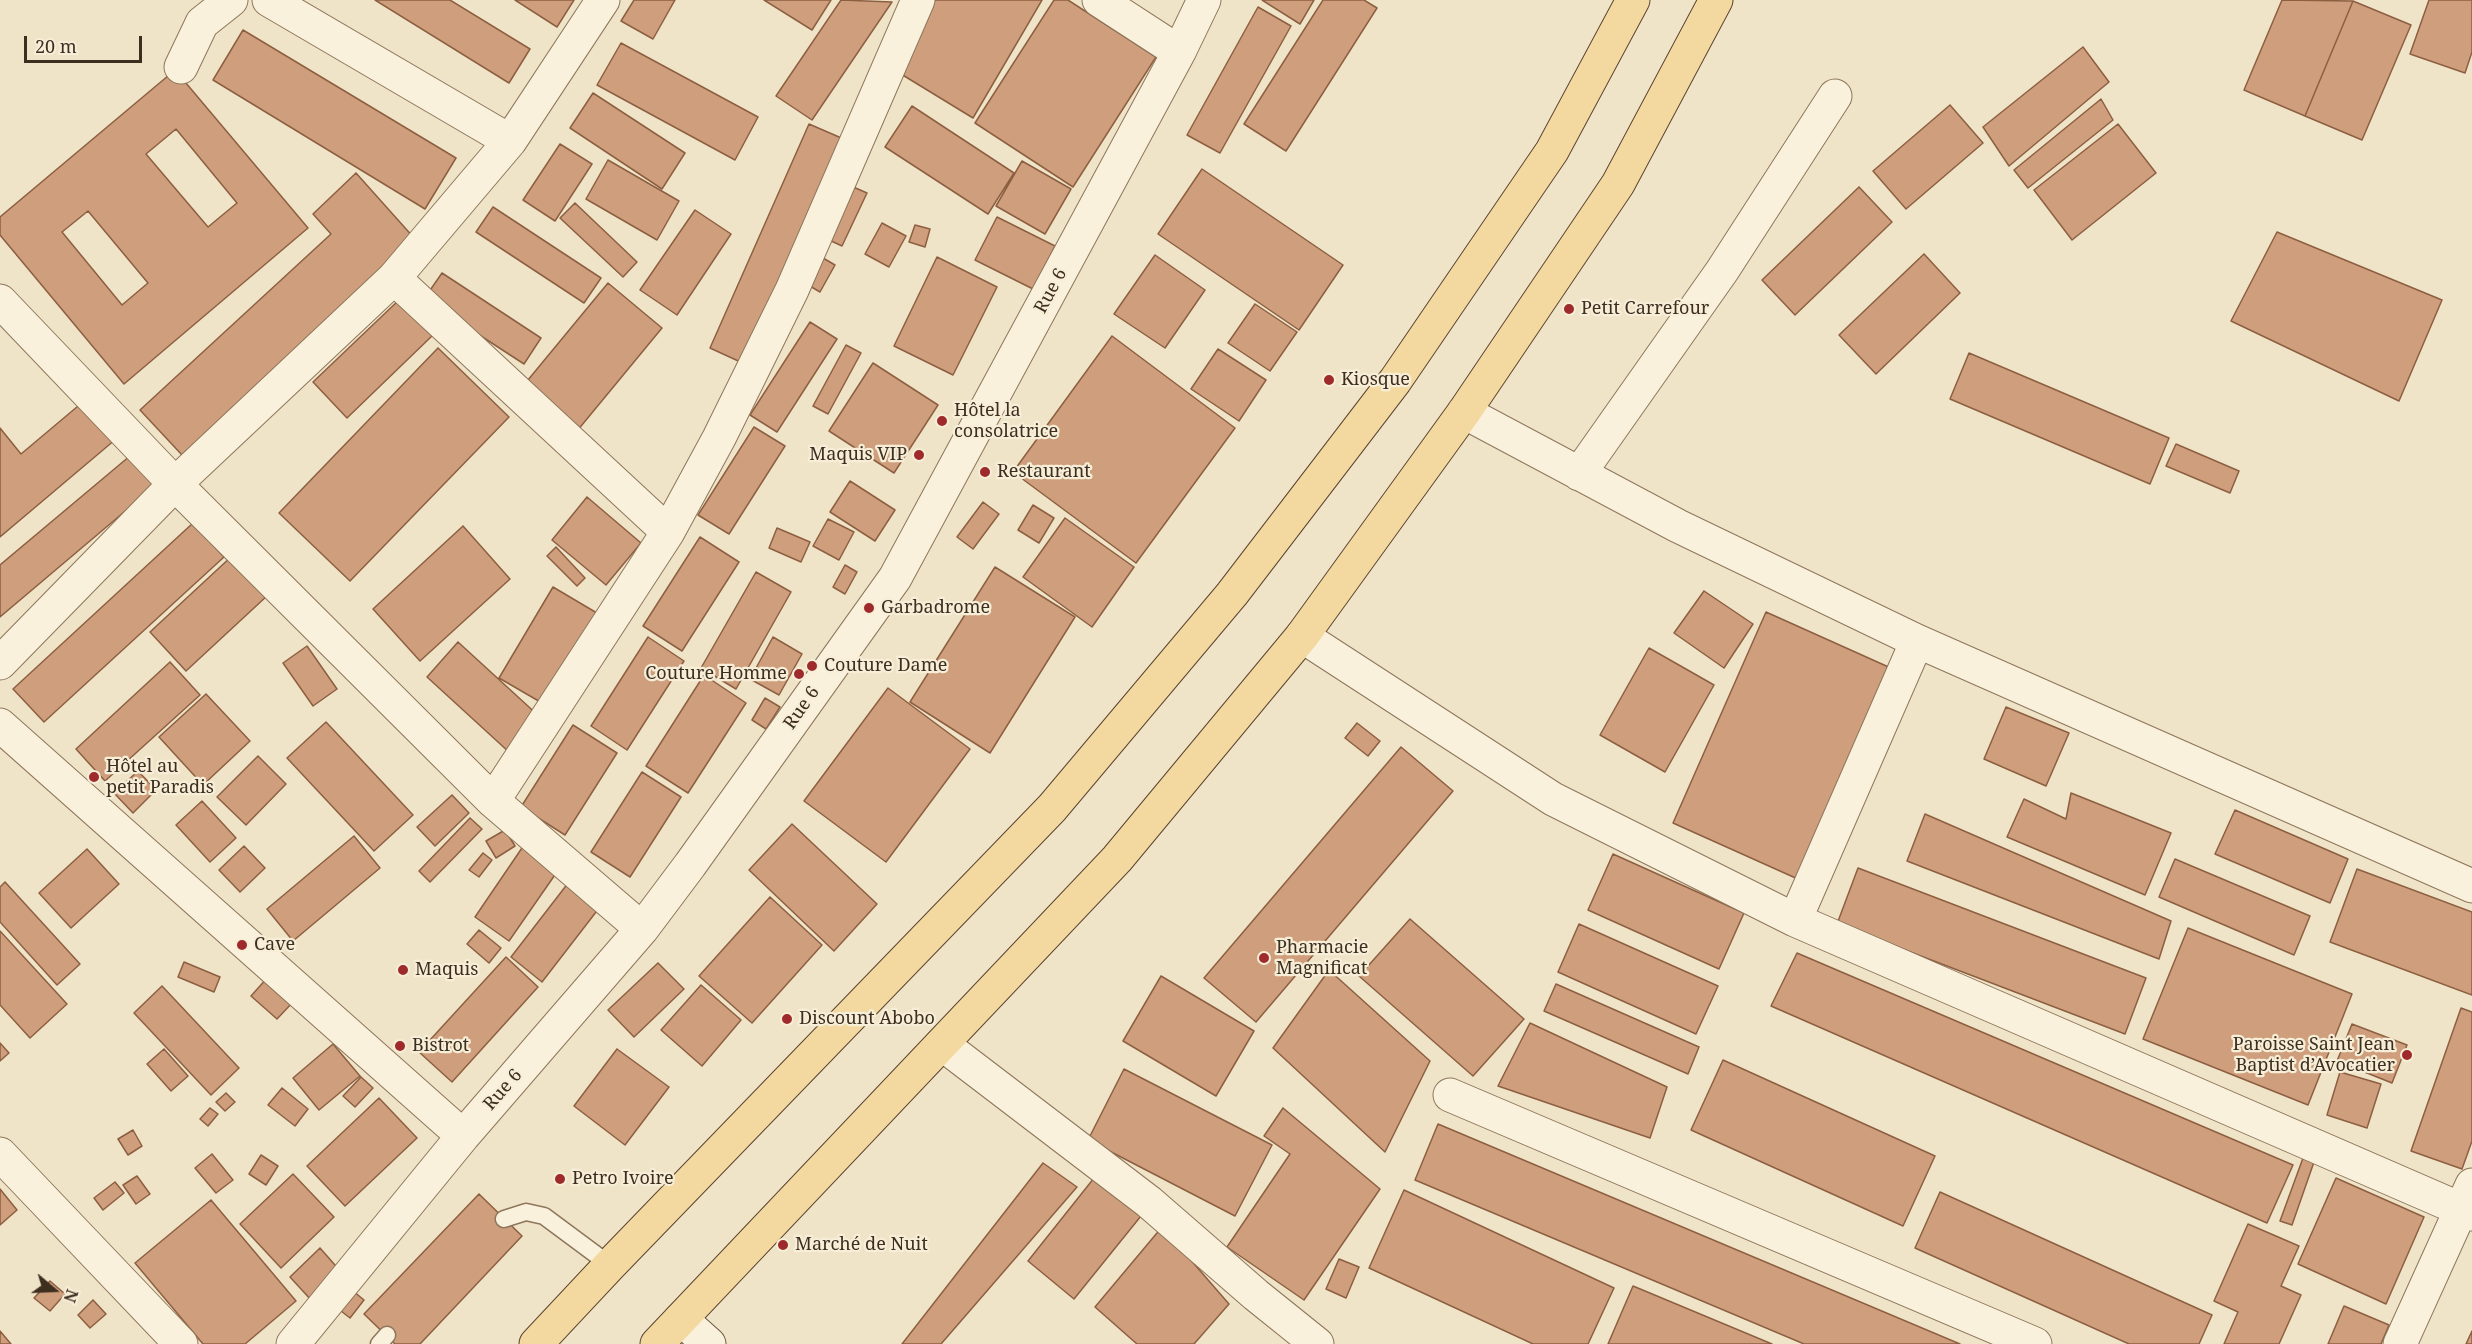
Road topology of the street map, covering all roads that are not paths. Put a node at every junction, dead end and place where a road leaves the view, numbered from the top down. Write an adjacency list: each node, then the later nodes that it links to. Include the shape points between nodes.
1 (231, 0): 10 (street, via 202,23)
2 (269, 0): 12 (street)
3 (603, 0): 12 (street)
4 (918, 0): 18 (street, via 792,291)
5 (1099, 0): 9 (street)
6 (1204, 0): 9 (street, Rue 6)
7 (1633, 0): 33 (main road, via 1552,151 1395,381 1232,594 1052,808)
8 (1716, 0): 15 (main road, via 1618,184)
9 (1179, 52): 26 (street, Rue 6, via 907,559)
10 (181, 67)
11 (1835, 96): 16 (street, via 1722,271)
12 (510, 141): 13 (street)
13 (394, 279): 17 (street); 18 (street)
14 (0, 301): 17 (street)
15 (1464, 412): 16 (street); 19 (main road)
16 (1579, 474): 20 (street)
17 (175, 484): 21 (street); 23 (street)
18 (668, 532): 23 (street)
19 (1302, 636): 25 (street, via 1553,799); 27 (main road, via 1117,859)
20 (1917, 641): 24 (street); 25 (street)
21 (0, 663)
22 (0, 725): 29 (street)
23 (493, 801): 26 (street)
24 (2472, 886)
25 (1795, 920): 31 (street)
26 (642, 929): 29 (street, Rue 6)
27 (942, 1044): 34 (main road); 40 (street, via 1149,1202)
28 (1450, 1095): 41 (street)
29 (463, 1136): 36 (street, Rue 6)
30 (0, 1154): 35 (street)
31 (2469, 1202): 42 (street)
32 (504, 1219): 33 (lane, via 526,1212 544,1216)
33 (609, 1265): 37 (main road)
34 (681, 1319): 38 (main road); 39 (street)
35 (181, 1344)
36 (293, 1344)
37 (536, 1344)
38 (657, 1344)
39 (709, 1344)
40 (1317, 1344)
41 (2035, 1344)
42 (2400, 1344)

